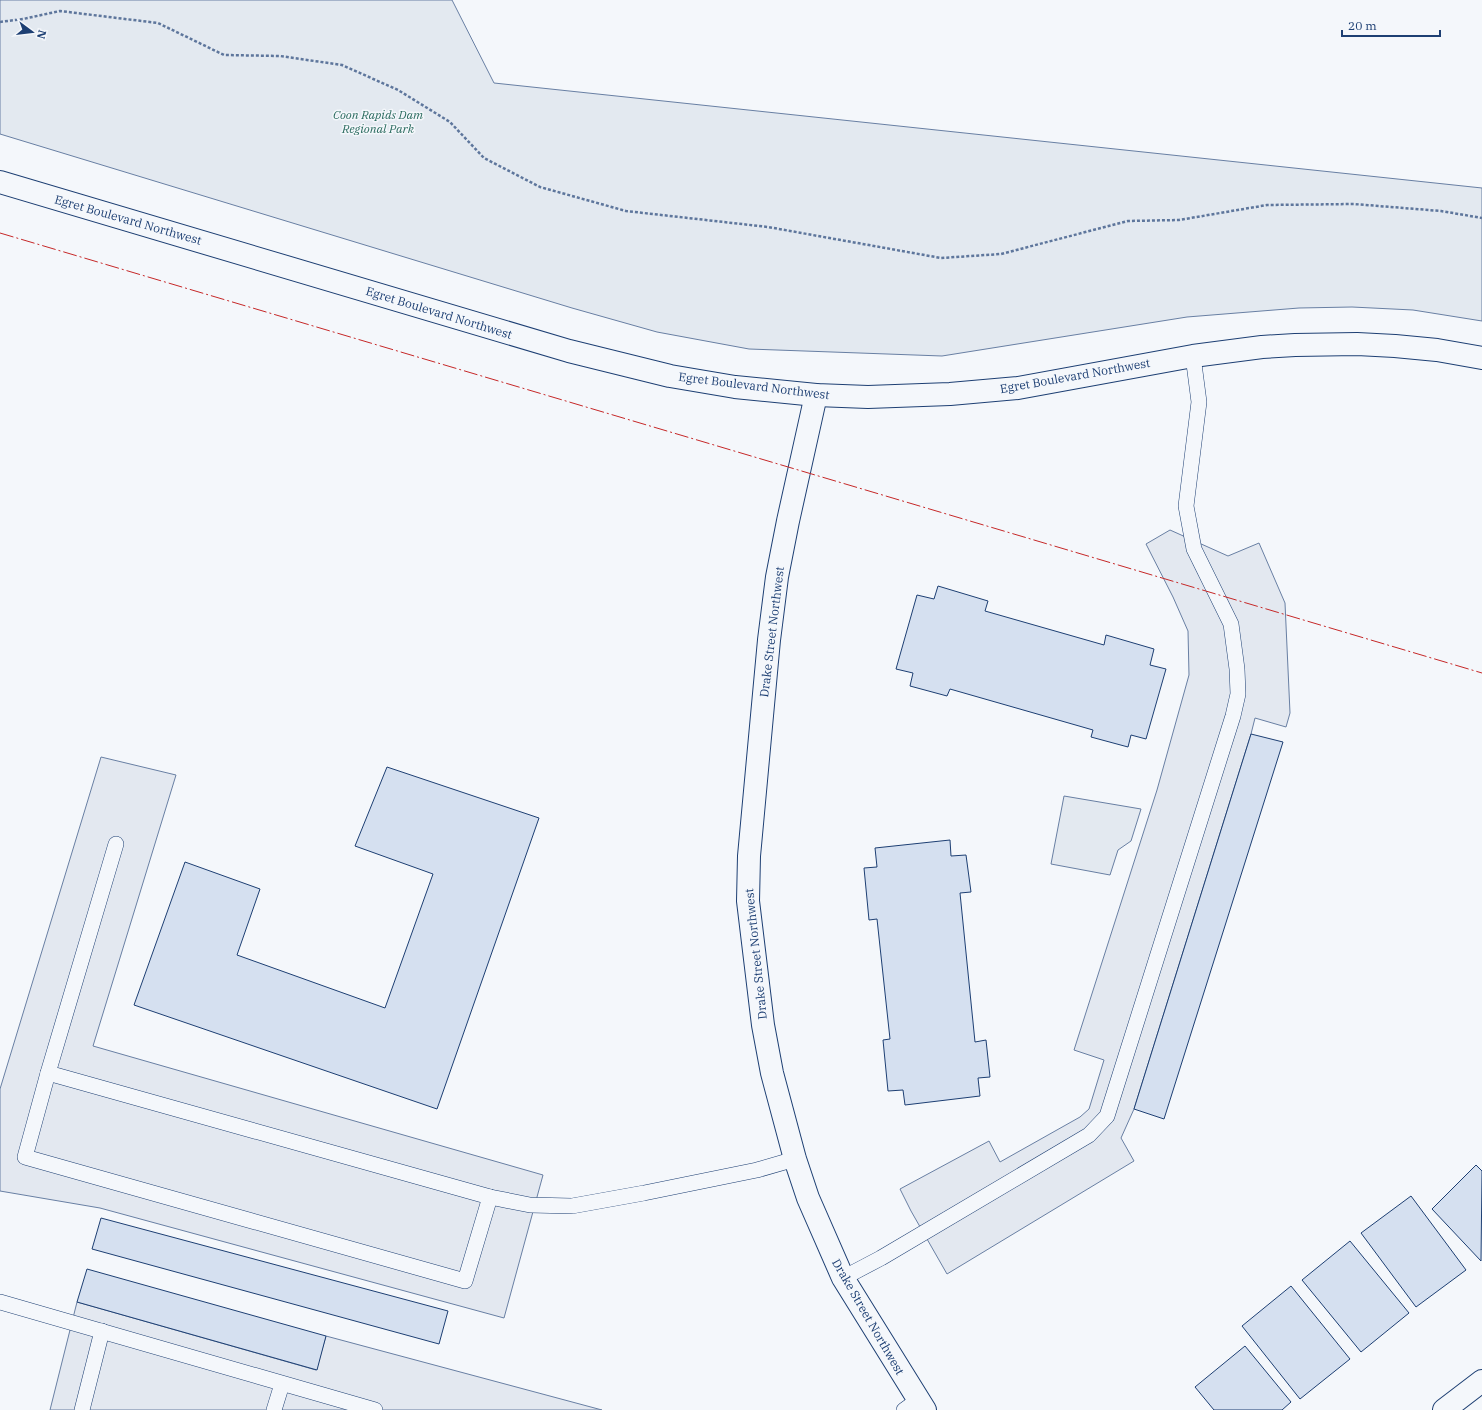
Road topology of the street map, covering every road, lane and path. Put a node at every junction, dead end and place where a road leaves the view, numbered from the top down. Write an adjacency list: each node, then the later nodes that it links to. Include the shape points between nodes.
1 (0, 22): 3 (path, via 23,20 60,11 158,23 224,55 280,56 342,65 398,90 450,122 484,158 540,187 626,211 768,227 941,258 1001,254 1128,221 1179,220 1267,205 1354,204 1441,211)
2 (0, 182): 6 (street, Egret Boulevard Northwest, via 488,328 633,368 700,382)
3 (1482, 218)
4 (1193, 356): 5 (street, Egret Boulevard Northwest, via 1262,347 1357,344 1437,350); 6 (street, Egret Boulevard Northwest, via 983,392 868,397); 11 (lane, via 1199,402 1186,506 1194,549 1232,624 1238,694 1107,1116 1089,1135 881,1258)
5 (1482, 358)
6 (816, 395): 9 (street, Drake Street Northwest, via 777,577 749,856 748,901 763,1025 772,1073)
7 (116, 844): 8 (lane)
8 (48, 1073): 10 (lane); 10 (lane, via 25,1157 466,1281)
9 (795, 1159): 10 (lane, via 758,1170 572,1206 530,1205); 11 (street, Drake Street Northwest, via 808,1198)
10 (490, 1197)
11 (842, 1278): 16 (street, Drake Street Northwest)
12 (0, 1302): 13 (lane)
13 (102, 1331): 15 (lane); 17 (lane)
14 (1482, 1380): 20 (street)
15 (282, 1384): 18 (lane); 19 (lane)
16 (916, 1407)
17 (82, 1410)
18 (274, 1410)
19 (376, 1410)
20 (1444, 1410)

